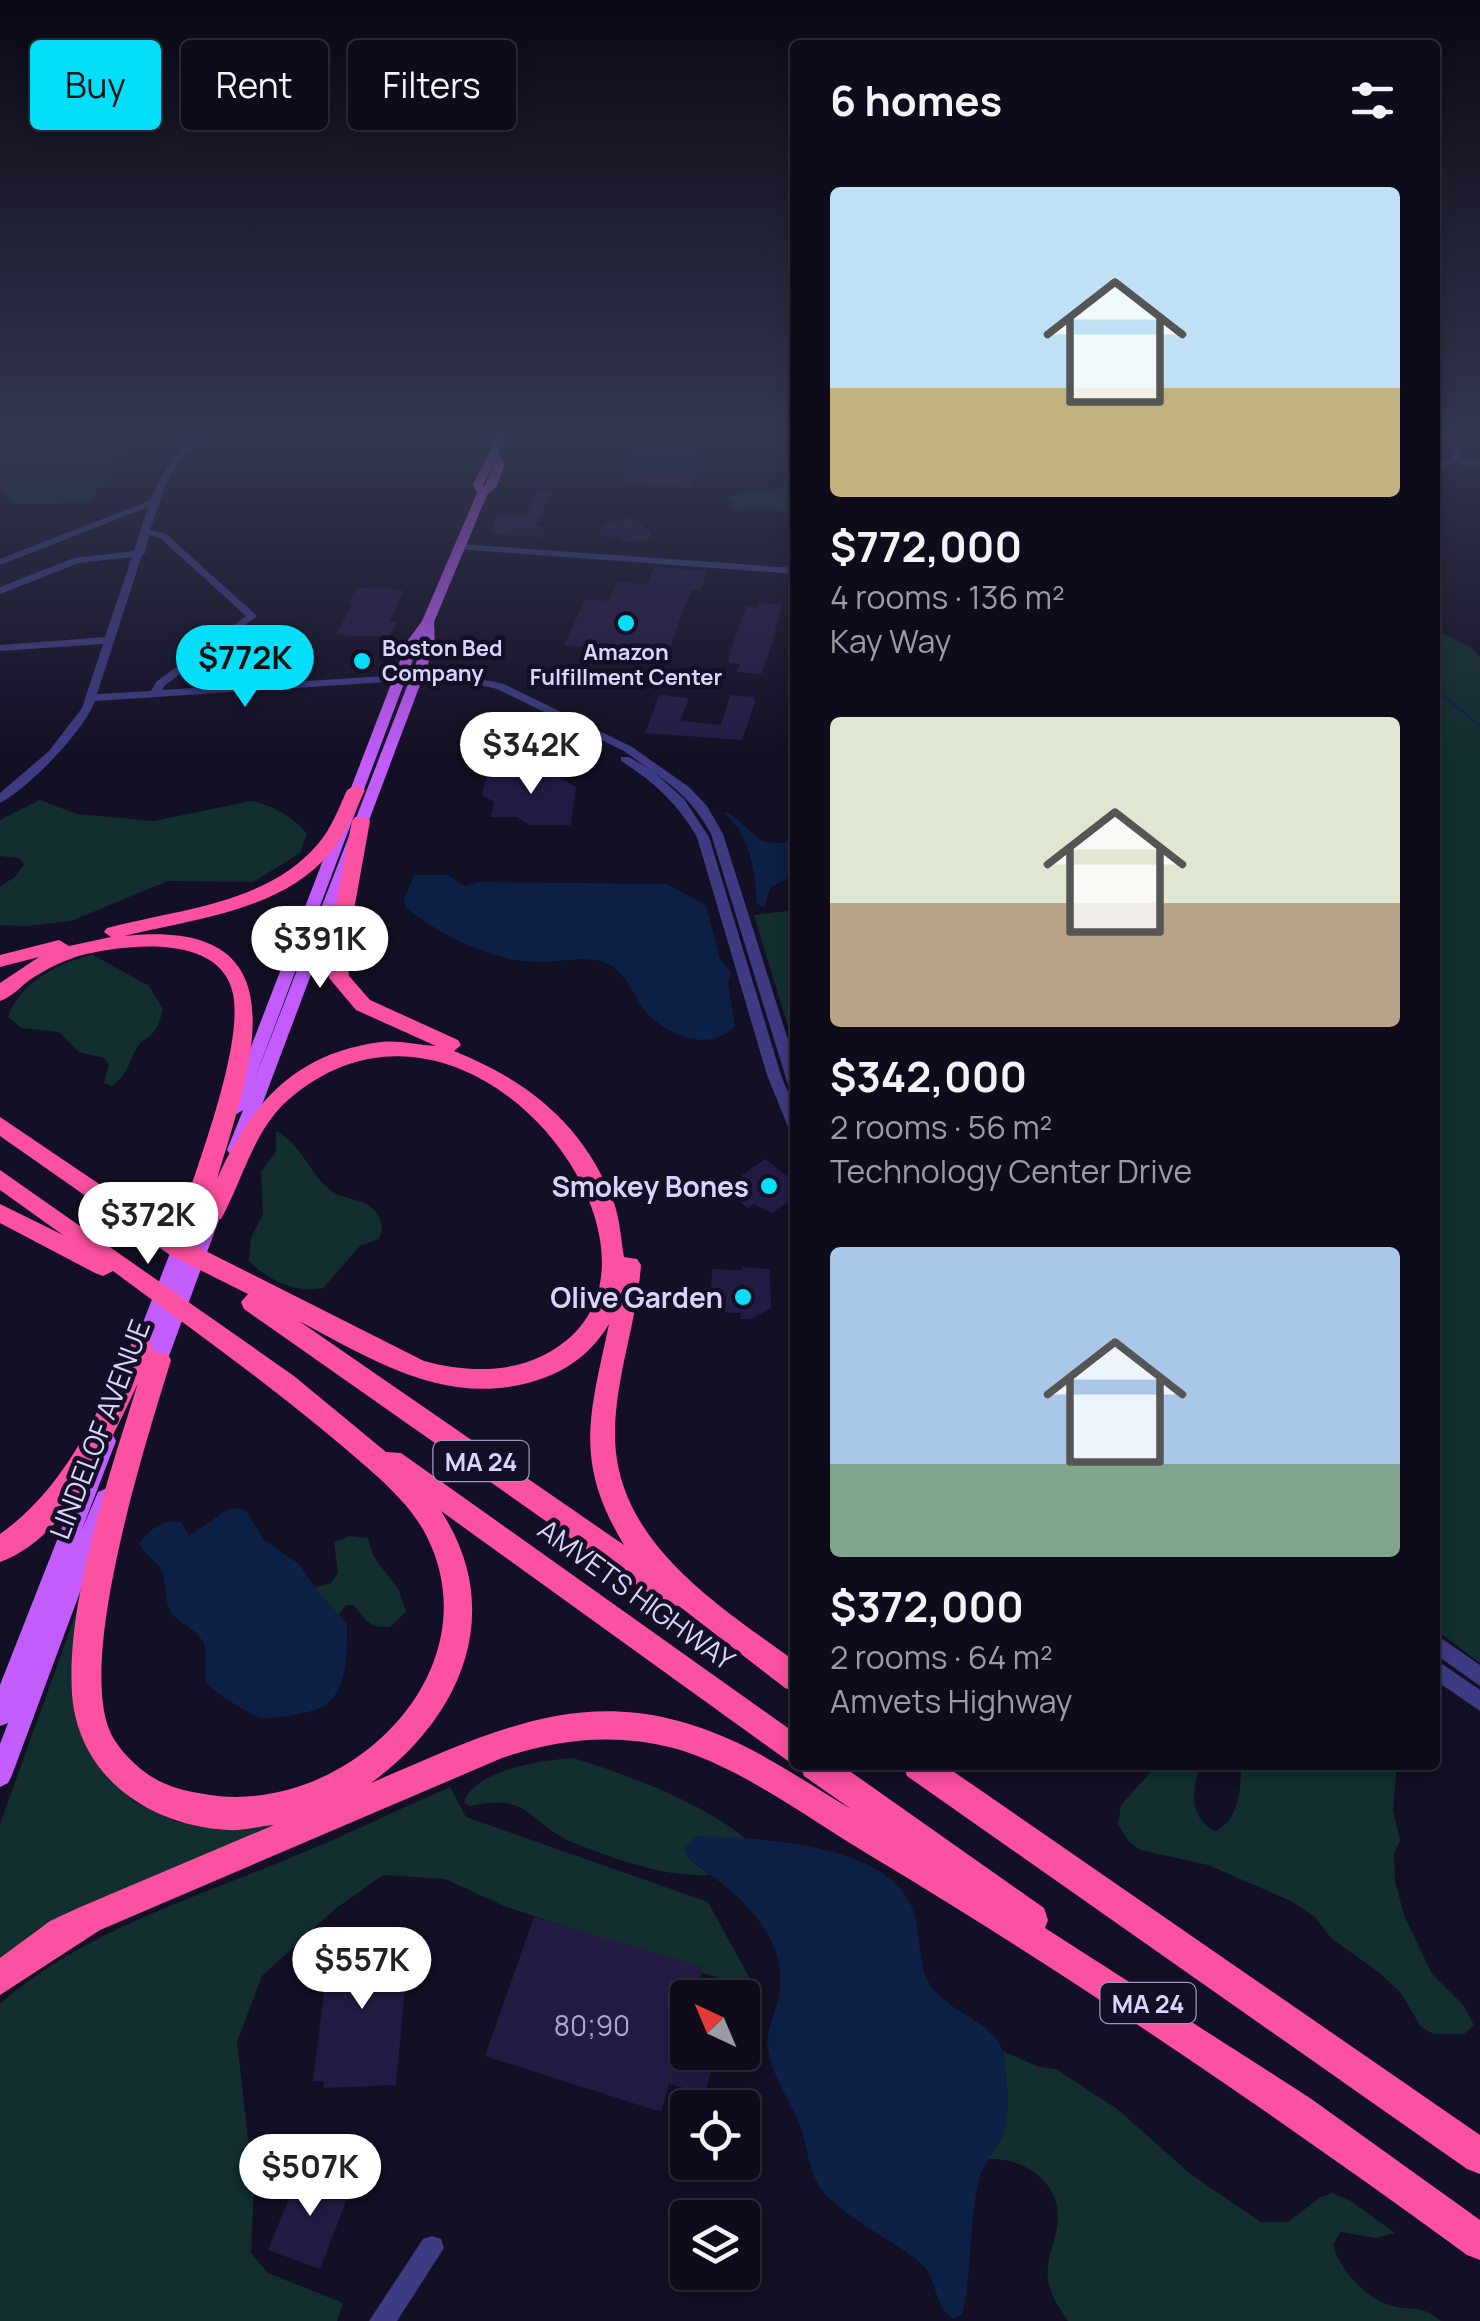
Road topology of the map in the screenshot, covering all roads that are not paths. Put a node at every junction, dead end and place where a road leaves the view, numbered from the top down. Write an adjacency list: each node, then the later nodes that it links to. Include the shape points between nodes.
1 (45, 544): 6 (street)
2 (143, 544): 5 (street)
3 (173, 544): 13 (street, via 252,616)
4 (460, 546): 7 (street); 9 (main road)
5 (140, 553): 8 (street, via 82,559); 10 (street)
6 (0, 562)
7 (790, 571)
8 (0, 591)
9 (428, 622): 12 (main road, LINDELOF AVENUE, via 431,636); 12 (main road, LINDELOF AVENUE, via 407,657)
10 (112, 634): 11 (street); 14 (street)
11 (0, 648)
12 (410, 681): 13 (street); 15 (main road, LINDELOF AVENUE); 17 (main road, LINDELOF AVENUE); 20 (street, via 474,680 513,691 646,759 697,801 722,846); 22 (street, via 499,695 635,765 684,805 706,848)
13 (154, 695): 14 (street)
14 (90, 698): 16 (street, via 53,753)
15 (356, 790): 18 (highway, via 324,849 277,884); 26 (main road, LINDELOF AVENUE)
16 (0, 799)
17 (361, 821): 26 (main road, LINDELOF AVENUE); 35 (highway, via 336,954 340,978 363,1006 523,1080 592,1146 618,1198 628,1248 602,1430 617,1510 675,1581)
18 (0, 961)
19 (0, 994): 26 (highway, via 54,958 108,942 184,944 226,965 242,988 244,1016)
20 (790, 1068)
21 (0, 1113): 25 (highway)
22 (790, 1115)
23 (0, 1126): 25 (highway, AMVETS HIGHWAY / MA 24)
24 (0, 1178): 29 (highway, AMVETS HIGHWAY / MA 24)
25 (80, 1182): 28 (highway, AMVETS HIGHWAY / MA 24)
26 (205, 1208): 28 (highway, via 284,1090 354,1053 419,1048 504,1082 572,1143 606,1209 611,1289 601,1320 563,1357 508,1378 468,1380 402,1362); 30 (main road, LINDELOF AVENUE)
27 (0, 1213): 29 (highway)
28 (168, 1242): 36 (highway, AMVETS HIGHWAY / MA 24)
29 (189, 1314): 31 (highway, AMVETS HIGHWAY / MA 24)
30 (150, 1354): 31 (highway, via 87,1653 86,1697 93,1728 122,1773 160,1799 220,1815 297,1806 376,1765 429,1707 450,1663 459,1615 454,1568 434,1523); 32 (highway, via 79,1473 40,1519); 39 (main road, LINDELOF AVENUE); 43 (main road, LINDELOF AVENUE)
31 (272, 1374): 40 (highway, AMVETS HIGHWAY / MA 24)
32 (0, 1550)
33 (1440, 1646): 37 (street)
34 (1440, 1672): 38 (street)
35 (790, 1675)
36 (790, 1676)
37 (1480, 1676)
38 (1480, 1702)
39 (0, 1716)
40 (790, 1746)
41 (822, 1770): 45 (highway, MA 24)
42 (925, 1770): 46 (highway, MA 24)
43 (0, 1775)
44 (0, 1978): 45 (highway, via 89,1919 499,1744 551,1728 628,1724 693,1738 778,1783 1003,1918)
45 (1308, 2118): 47 (highway, MA 24)
46 (1480, 2156)
47 (1480, 2242)
48 (432, 2248): 49 (street)
49 (382, 2321)

